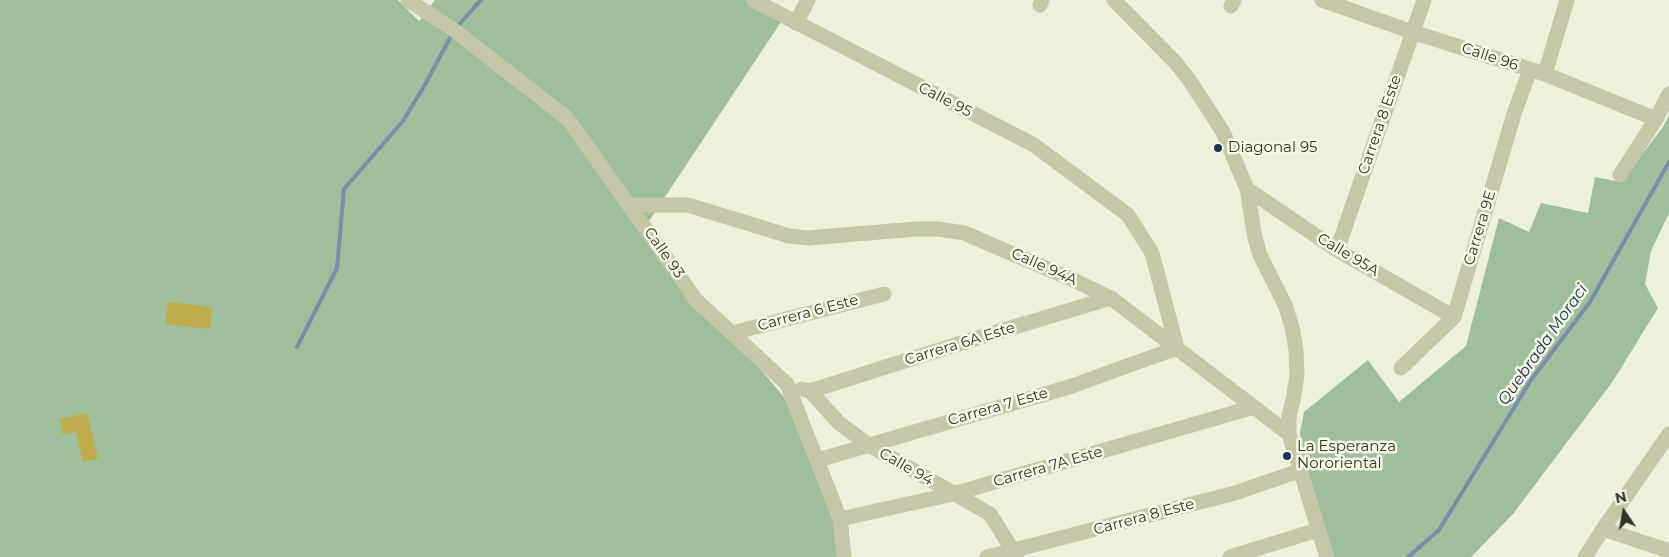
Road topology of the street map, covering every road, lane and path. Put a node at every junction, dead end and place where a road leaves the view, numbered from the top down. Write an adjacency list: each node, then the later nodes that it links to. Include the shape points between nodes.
1 (408, 0): 16 (street, Calle 93, via 454,30 568,119)
2 (753, 0): 8 (street, Calle 95)
3 (808, 0): 8 (street)
4 (1114, 0): 15 (street, via 1190,81 1223,132)
5 (1322, 0): 9 (street, Calle 96)
6 (1424, 0): 9 (street, Carrera 8 Este)
7 (1567, 0): 11 (street)
8 (796, 23): 22 (street, Calle 95, via 1034,145 1128,215 1152,253)
9 (1412, 32): 10 (street, Calle 96); 17 (street, Carrera 8 Este)
10 (1530, 70): 11 (street, Calle 96); 20 (street, Carrera 9E)
11 (1545, 74): 13 (street, Calle 96)
12 (1669, 94): 13 (street)
13 (1656, 119): 14 (street)
14 (1620, 175)
15 (1247, 189): 17 (street, Calle 95A); 27 (street, via 1260,255 1285,306 1296,350)
16 (630, 205): 19 (street, Calle 94A, via 688,206 789,236 808,238 931,229 964,233); 21 (street, Calle 93, via 696,300)
17 (1337, 250): 20 (street, Calle 95A)
18 (884, 294): 21 (street, Carrera 6 Este)
19 (1111, 298): 22 (street, Calle 94A); 25 (street, Carrera 6A Este)
20 (1454, 317): 23 (street, Carrera 9E)
21 (732, 333): 24 (street, Calle 93)
22 (1177, 348): 26 (street, Calle 94A); 29 (street, Carrera 7 Este, via 1069,387)
23 (1401, 368)
24 (787, 384): 25 (street); 30 (street, Calle 93)
25 (810, 391): 29 (street, Calle 94, via 839,423)
26 (1254, 407): 27 (street, Calle 94A); 32 (street, Carrera 7A Este)
27 (1289, 434): 31 (street)
28 (1669, 434): 34 (street)
29 (869, 445): 30 (street, Carrera 7 Este); 32 (street, Calle 94)
30 (818, 460): 33 (street, Calle 93)
31 (1299, 471): 35 (street); 37 (street, Carrera 8 Este, via 1235,493)
32 (953, 494): 33 (street, Carrera 7A Este); 37 (street, Calle 94, via 990,514)
33 (840, 519): 38 (street, Calle 93)
34 (1603, 528): 36 (street); 42 (street)
35 (1318, 530): 40 (street); 41 (street)
36 (1669, 551)
37 (1015, 554): 39 (street, Carrera 8 Este)
38 (844, 557)
39 (987, 557)
40 (1230, 557)
41 (1326, 557)
42 (1586, 557)

